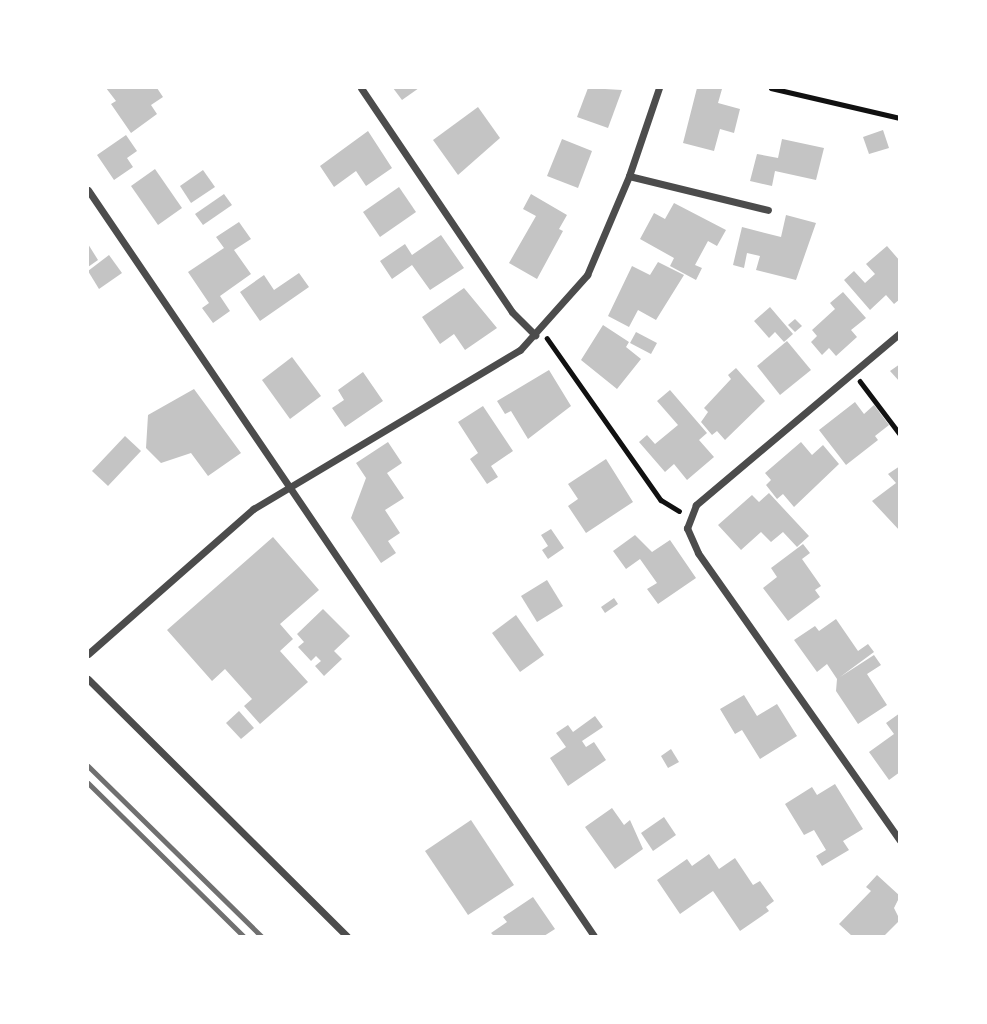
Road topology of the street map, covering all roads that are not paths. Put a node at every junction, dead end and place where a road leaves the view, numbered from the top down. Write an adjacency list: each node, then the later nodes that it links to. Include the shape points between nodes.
1 (360, 88): 6 (street, via 512,312)
2 (659, 88): 3 (street)
3 (629, 176): 5 (street); 6 (street, via 587,275)
4 (88, 190): 8 (street)
5 (768, 210)
6 (538, 332): 8 (street, via 490,371)
7 (900, 333): 11 (street, via 689,516 687,528 698,553)
8 (288, 488): 9 (street, via 253,509); 13 (street)
9 (88, 654)
10 (88, 679): 12 (street)
11 (900, 840)
12 (347, 936)
13 (594, 936)

